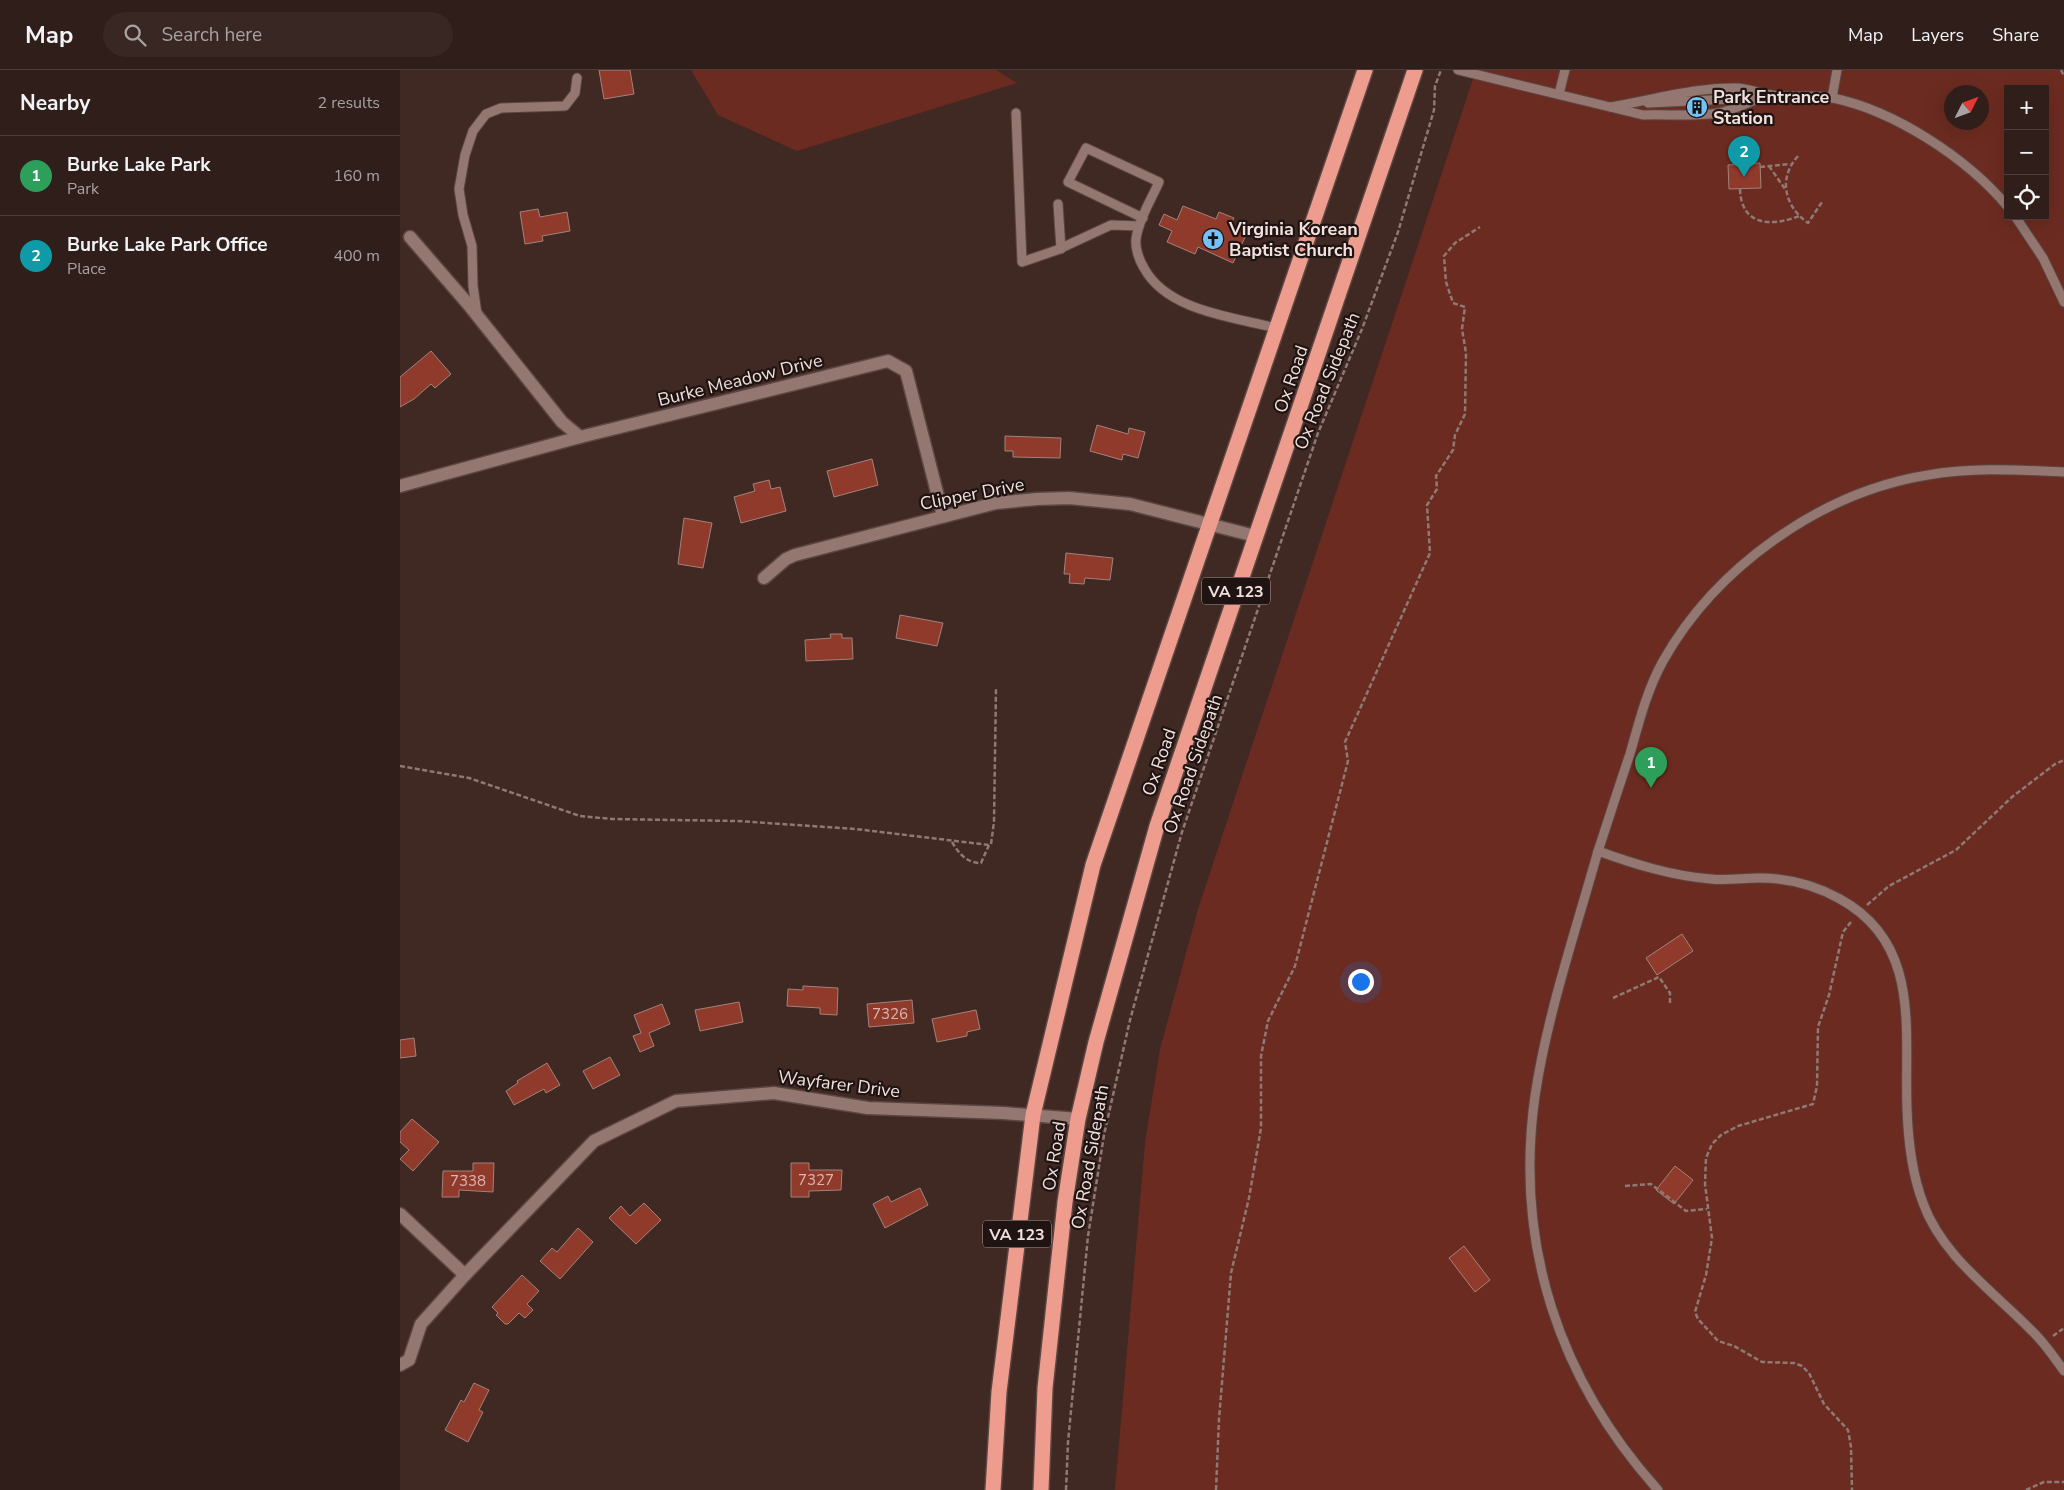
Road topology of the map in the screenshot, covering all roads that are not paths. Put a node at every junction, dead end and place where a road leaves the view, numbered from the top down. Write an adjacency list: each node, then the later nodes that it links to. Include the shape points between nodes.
1 (1365, 70): 22 (highway, Ox Road / VA 123)
2 (1415, 70): 28 (highway, Ox Road / VA 123)
3 (1458, 70): 7 (lane)
4 (1565, 70): 7 (lane)
5 (1837, 70): 9 (lane)
6 (577, 78): 21 (lane, via 575,93 565,106 501,108 486,114 473,131 459,189 462,215 472,246)
7 (1559, 94): 12 (lane)
8 (1770, 95): 9 (lane); 10 (lane); 11 (lane, via 1738,88 1673,93)
9 (1832, 98): 14 (lane, via 1904,126 1952,154)
10 (1758, 99): 11 (lane); 12 (lane, via 1725,112 1688,116 1631,114)
11 (1633, 103): 12 (lane)
12 (1610, 107)
13 (1016, 113): 19 (lane, via 1022,262)
14 (2004, 203)
15 (1058, 204): 19 (lane)
16 (2019, 220): 20 (lane, via 2043,258)
17 (1141, 222): 17 (lane, via 1068,182 1086,148 1159,182); 19 (lane, via 1111,225); 22 (lane, via 1136,241 1140,260 1150,280 1166,294 1193,307)
18 (410, 237): 21 (street)
19 (1061, 249)
20 (2064, 302)
21 (478, 316): 23 (street, via 562,422)
22 (1276, 328): 27 (highway, Ox Road / VA 123)
23 (580, 437): 25 (street, Burke Meadow Drive); 26 (street, Burke Meadow Drive, via 888,361 906,371)
24 (2064, 472): 30 (lane, via 1993,470 1928,475 1884,486 1801,522 1744,563 1695,616 1663,661 1645,701)
25 (400, 486)
26 (942, 516): 27 (street, Clipper Drive, via 996,503 1069,498 1130,504); 29 (street, Clipper Drive, via 795,554)
27 (1208, 524): 28 (street, Clipper Drive); 31 (highway, Ox Road / VA 123, via 1093,865)
28 (1255, 536): 32 (highway, Ox Road / VA 123, via 1157,826 1096,1042)
29 (764, 578)
30 (1598, 851): 36 (lane, via 1681,876 1793,882 1842,900 1869,921 1891,954 1901,978 1906,1004 1908,1123 1922,1202 1954,1254 2031,1329); 39 (lane, via 1545,1044 1535,1097 1531,1147 1532,1208 1545,1290 1567,1352 1595,1408 1614,1437)
31 (1032, 1115): 32 (street, Wayfarer Drive); 34 (street, Wayfarer Drive, via 868,1108 774,1092 676,1101 594,1142); 37 (highway, Ox Road / VA 123, via 999,1392)
32 (1078, 1119): 38 (highway, Ox Road / VA 123, via 1065,1202 1045,1388)
33 (400, 1214): 34 (street)
34 (465, 1275): 35 (street, Wayfarer Drive, via 421,1324)
35 (404, 1362)
36 (2064, 1371)
37 (993, 1490)
38 (1041, 1490)
39 (1658, 1490)

